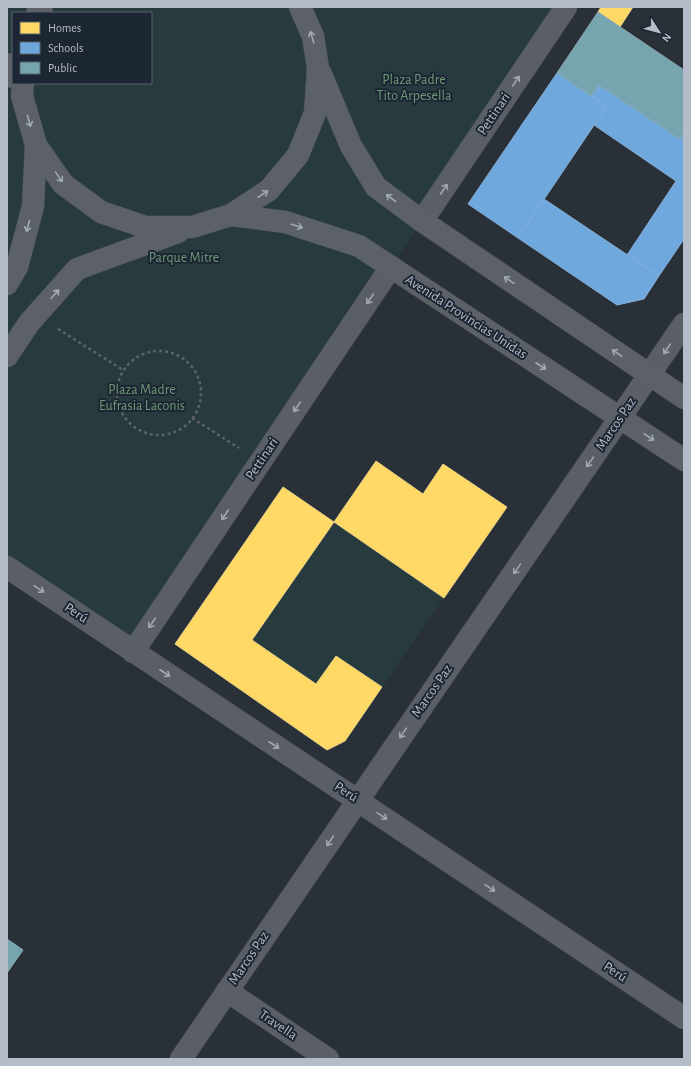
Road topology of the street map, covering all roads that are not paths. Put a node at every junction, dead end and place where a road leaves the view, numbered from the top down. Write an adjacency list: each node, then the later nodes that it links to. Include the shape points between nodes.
1 (300, 7): 4 (main road, one-way to 1, via 312,36)
2 (566, 7): 9 (street, Pettinari, one-way to 2)
3 (7, 64): 5 (main road)
4 (318, 68): 8 (main road, one-way to 4, via 269,190 298,155 315,113); 9 (main road, one-way to 4, via 376,187 351,146)
5 (12, 75)
6 (20, 87): 7 (main road, one-way to 7)
7 (36, 145): 10 (main road, one-way to 10, via 63,184 101,212 145,227); 12 (main road, one-way to 12, via 33,206 17,267)
8 (231, 215): 10 (main road); 11 (main road, Avenida Provincias Unidas, one-way to 11, via 285,222 359,246)
9 (422, 221): 15 (main road, one-way to 9)
10 (192, 227): 14 (main road, one-way to 10, via 29,323 77,269)
11 (391, 267): 17 (main road, Avenida Provincias Unidas, one-way to 17); 20 (street, Pettinari, one-way to 20)
12 (7, 284)
13 (684, 324): 15 (street, Marcos Paz, one-way to 15)
14 (7, 356)
15 (649, 374): 16 (main road); 17 (street, Marcos Paz)
16 (684, 398)
17 (620, 418): 18 (main road, Avenida Provincias Unidas, one-way to 18); 21 (street, Marcos Paz, one-way to 21)
18 (684, 460)
19 (7, 567): 20 (street, Perú, one-way to 20)
20 (133, 652): 21 (street, Perú, one-way to 21)
21 (357, 800): 22 (street, Marcos Paz, one-way to 22); 23 (street, Perú, one-way to 23)
22 (227, 991): 24 (street, Marcos Paz); 25 (street, Travella)
23 (684, 1018)
24 (181, 1059)
25 (328, 1059)

